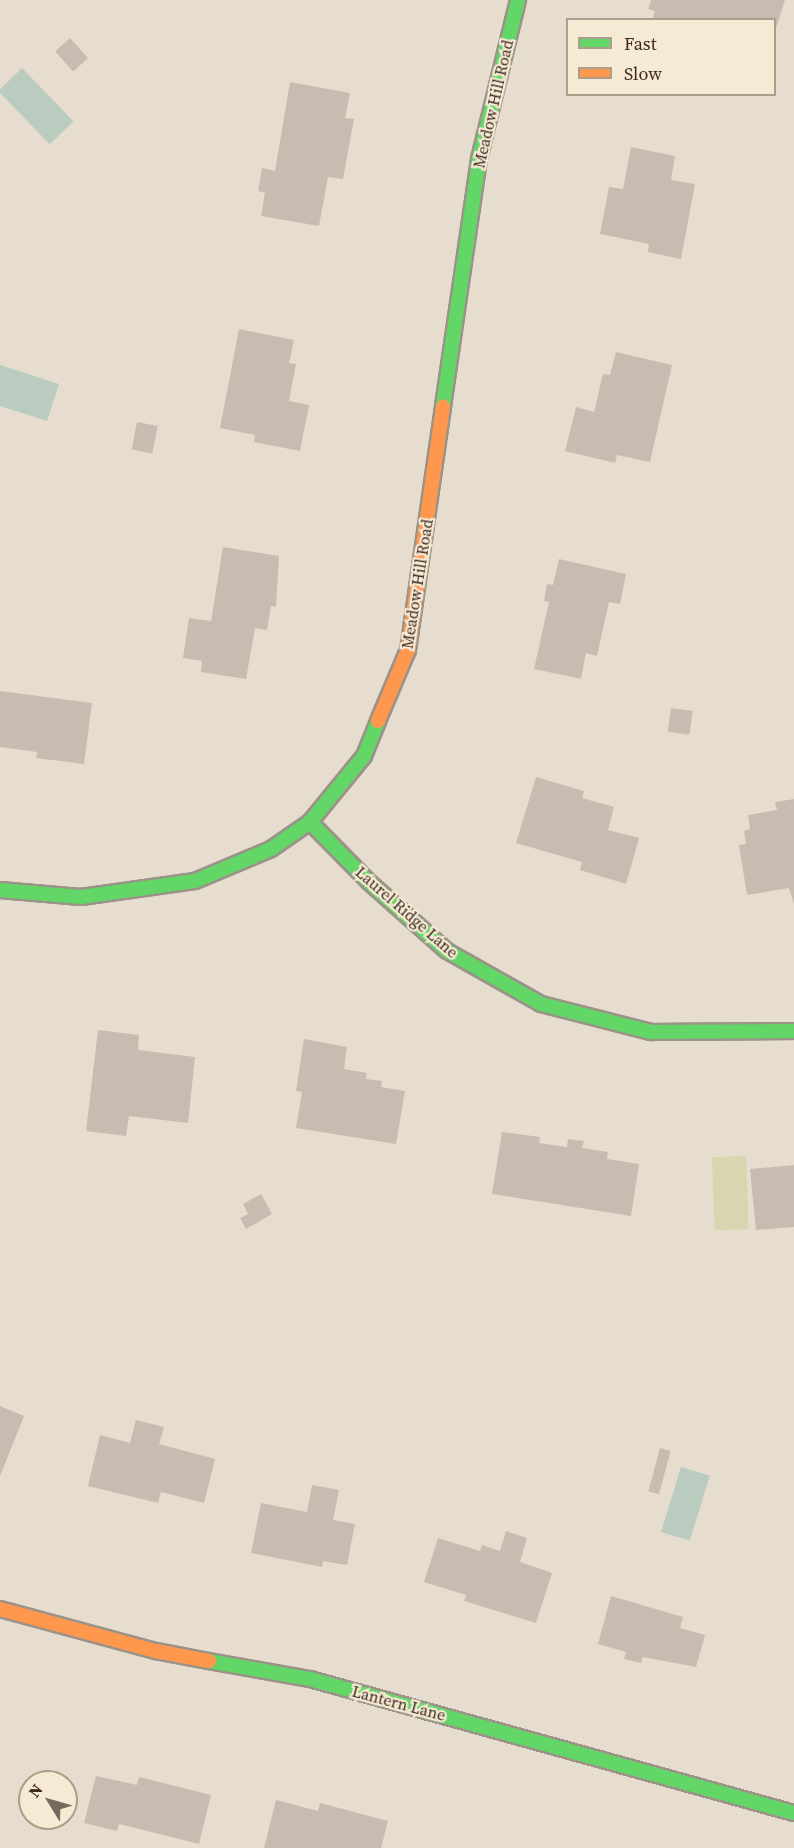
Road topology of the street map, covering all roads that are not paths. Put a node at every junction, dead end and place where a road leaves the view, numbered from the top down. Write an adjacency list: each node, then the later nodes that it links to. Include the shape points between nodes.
1 (518, 0): 2 (street, Meadow Hill Road, via 479,159 408,650 364,756)
2 (310, 822): 3 (street, Meadow Hill Road, via 271,849 195,881 81,897); 4 (street, Laurel Ridge Lane, via 369,882 447,951 541,1004 651,1032)
3 (0, 890)
4 (794, 1030)
5 (0, 1609): 6 (street, Lantern Lane, via 156,1651 310,1679)
6 (794, 1813)

